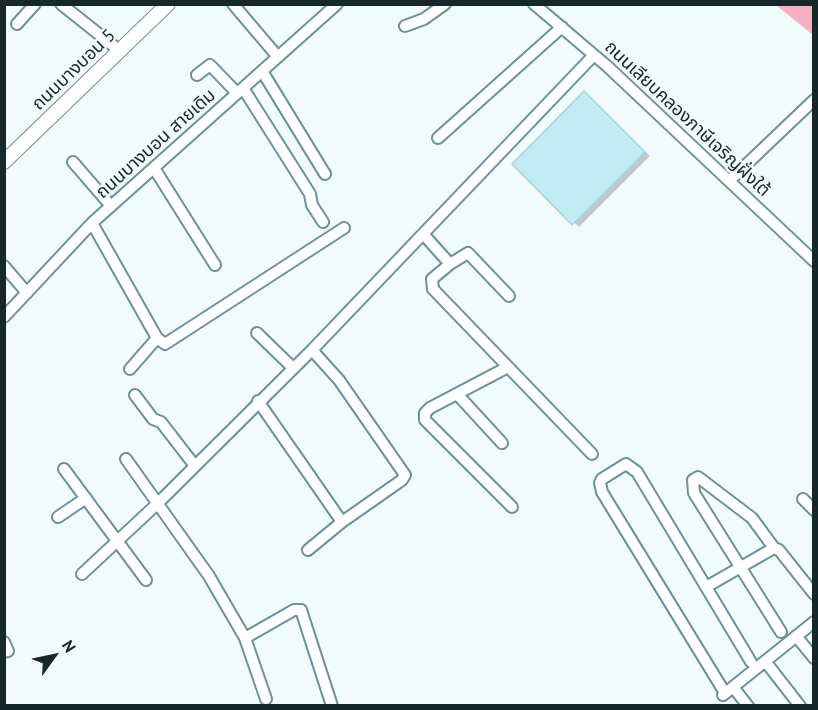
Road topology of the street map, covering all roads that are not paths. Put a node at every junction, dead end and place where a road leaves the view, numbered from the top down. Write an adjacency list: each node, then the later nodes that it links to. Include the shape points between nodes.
1 (35, 4): 8 (street)
2 (61, 4): 11 (street)
3 (168, 4): 11 (main road, ถนนบางบอน 5)
4 (233, 4): 13 (street)
5 (337, 4): 13 (street, ถนนบางบอน สายเดิม)
6 (445, 4): 9 (street, via 424,19)
7 (534, 4): 10 (street, ถนนเลียบคลองภาษีเจริญฝั่งใต้)
8 (17, 24)
9 (405, 26)
10 (562, 27): 12 (street, ถนนเลียบคลองภาษีเจริญฝั่งใต้); 18 (street)
11 (120, 51): 19 (main road, ถนนบางบอน 5)
12 (594, 55): 23 (street, ถนนเลียบคลองภาษีเจริญฝั่งใต้); 28 (street)
13 (279, 57): 14 (street, ถนนบางบอน สายเดิม)
14 (262, 71): 16 (street, ถนนบางบอน สายเดิม); 22 (street)
15 (197, 75): 16 (street, via 210,65)
16 (240, 91): 21 (street, ถนนบางบอน สายเดิม); 25 (street, via 310,194)
17 (813, 100): 23 (street)
18 (438, 138)
19 (4, 162)
20 (73, 162): 24 (street)
21 (154, 168): 24 (street, ถนนบางบอน สายเดิม); 31 (street)
22 (325, 174)
23 (729, 181): 29 (street, ถนนเลียบคลองภาษีเจริญฝั่งใต้)
24 (111, 206): 26 (street, ถนนบางบอน สายเดิม)
25 (323, 222)
26 (92, 223): 33 (street, ถนนบางบอน สายเดิม); 37 (street)
27 (344, 228): 37 (street, via 168,343 161,343)
28 (424, 235): 30 (street); 38 (street)
29 (813, 261)
30 (450, 264): 34 (street, via 468,253); 39 (street, via 432,279 433,289)
31 (215, 265)
32 (4, 266): 33 (street)
33 (27, 293): 35 (street, ถนนบางบอน สายเดิม)
34 (509, 296)
35 (4, 317)
36 (257, 333): 40 (street)
37 (158, 338): 41 (street)
38 (312, 350): 40 (street); 56 (street, via 339,380 405,475)
39 (508, 367): 43 (street); 46 (street)
40 (293, 368): 44 (street)
41 (130, 369)
42 (135, 394): 48 (street)
43 (457, 394): 45 (street); 53 (street, via 430,408 425,420)
44 (258, 401): 48 (street); 56 (street)
45 (502, 443)
46 (592, 454)
47 (126, 459): 52 (street)
48 (195, 466): 52 (street)
49 (64, 469): 50 (street)
50 (86, 498): 55 (street); 57 (street)
51 (803, 499): 54 (street)
52 (158, 504): 57 (street); 68 (street, via 209,576)
53 (512, 507)
54 (813, 510)
55 (58, 517)
56 (342, 522): 59 (street)
57 (117, 541): 61 (street); 62 (street)
58 (774, 548): 60 (street); 60 (street, via 752,518 696,477 692,482 694,493); 64 (street)
59 (308, 550)
60 (741, 566): 63 (street); 66 (street)
61 (82, 574)
62 (146, 580)
63 (706, 587): 73 (street); 74 (street, via 633,466 622,465 602,479 602,492)
64 (813, 594)
65 (813, 622): 67 (street)
66 (781, 632)
67 (796, 636): 71 (street); 72 (street)
68 (245, 638): 75 (street); 76 (street, via 294,610 301,610)
69 (4, 642): 70 (street, via 8,651)
70 (4, 652)
71 (813, 658)
72 (765, 661): 74 (street); 78 (street)
73 (751, 662)
74 (727, 691): 77 (street)
75 (266, 699)
76 (332, 705)
77 (748, 705)
78 (800, 705)

